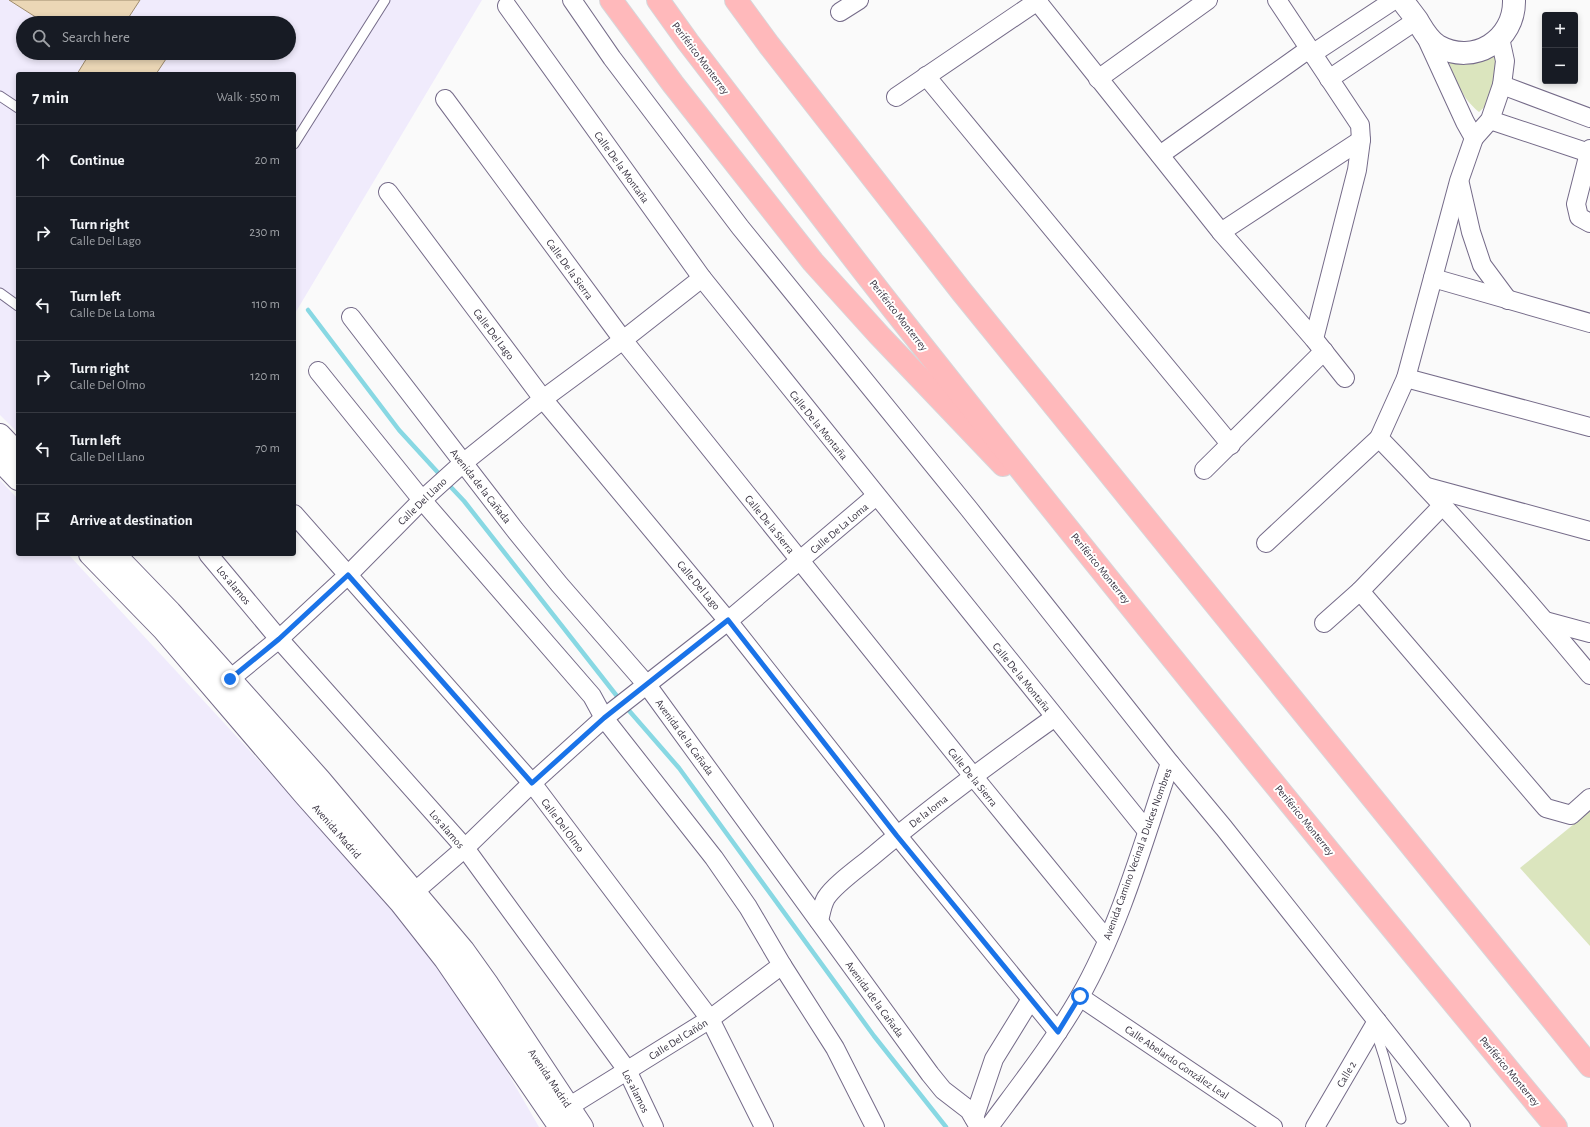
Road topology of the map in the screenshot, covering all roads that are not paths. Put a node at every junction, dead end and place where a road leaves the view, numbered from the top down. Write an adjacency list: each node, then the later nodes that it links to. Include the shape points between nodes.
1 (385, 0): 30 (lane)
2 (572, 0): 83 (street, via 612,58 740,227 969,509)
3 (611, 0): 61 (highway, via 673,84 813,262 1010,473)
4 (658, 0): 61 (highway, Periférico Monterrey, via 900,318)
5 (736, 0): 99 (highway, via 962,292)
6 (859, 0): 14 (street)
7 (1208, 0): 19 (street)
8 (1277, 0): 17 (street)
9 (1394, 0): 17 (street)
10 (1402, 0): 15 (street)
11 (1038, 1): 18 (street); 19 (street)
12 (1515, 3): 16 (street, via 1509,26)
13 (507, 6): 37 (street, Calle De la Montaña)
14 (840, 12)
15 (1419, 18): 16 (street, via 1438,45 1453,52 1470,53 1485,48); 20 (street); 28 (street)
16 (1500, 38): 21 (street, via 1506,61)
17 (1311, 51): 20 (street); 32 (street)
18 (926, 76): 23 (street); 53 (street)
19 (1098, 79): 32 (street)
20 (1329, 79): 29 (street, via 1360,126)
21 (1502, 85): 26 (street); 27 (street)
22 (0, 96): 25 (lane)
23 (896, 97)
24 (445, 99): 44 (street, Calle De la Sierra)
25 (16, 107)
26 (1590, 118)
27 (1490, 120): 28 (street); 31 (street)
28 (1474, 138): 33 (street)
29 (1361, 140): 36 (street); 45 (street, via 1357,170)
30 (296, 141)
31 (1589, 151): 35 (street, via 1576,207 1579,217)
32 (1160, 155): 36 (street)
33 (1459, 181): 38 (street); 40 (street, via 1482,265)
34 (388, 192): 49 (street, Calle Del Lago)
35 (1590, 223)
36 (1221, 232): 45 (street)
37 (702, 278): 44 (street, Calle Del Llano); 60 (street, Calle De la Montaña)
38 (1433, 278): 40 (street); 48 (street)
39 (0, 293): 41 (lane)
40 (1508, 300): 43 (street)
41 (16, 305)
42 (351, 317): 56 (street, Avenida de la Cañada)
43 (1590, 323)
44 (623, 340): 49 (street, Calle Del Llano); 70 (street, Calle De la Sierra)
45 (1319, 345): 47 (street); 53 (street)
46 (318, 371): 62 (street)
47 (1345, 378)
48 (1406, 378): 50 (street); 52 (street)
49 (543, 399): 56 (street, Calle Del Llano); 73 (street, Calle Del Lago)
50 (1590, 427)
51 (0, 436): 54 (street)
52 (1379, 438): 59 (street); 66 (street)
53 (1231, 445): 57 (street)
54 (16, 452)
55 (0, 460): 58 (street)
56 (459, 466): 62 (street, Calle Del Llano); 80 (street, Avenida de la Cañada)
57 (1204, 470)
58 (16, 477)
59 (1426, 487): 63 (street); 65 (street)
60 (876, 496): 70 (street, Calle De La Loma); 82 (street, Calle De la Montaña)
61 (1043, 496): 112 (highway, Periférico Monterrey)
62 (422, 500): 71 (street, Calle Del Llano); 81 (street)
63 (1443, 505): 72 (street); 74 (street)
64 (296, 516): 71 (street, Calle Del Olmo)
65 (1590, 531)
66 (1266, 543)
67 (92, 556): 90 (street, Avenida Madrid, via 164,630 305,795)
68 (116, 556): 79 (street, Avenida Madrid)
69 (210, 556): 77 (street, Los alamos)
70 (800, 561): 73 (street, Calle De La Loma); 84 (street, Calle De la Sierra)
71 (348, 575): 77 (street, Calle Del Llano); 85 (street, Calle Del Olmo)
72 (1360, 591): 75 (street); 86 (street, via 1546,808 1571,815)
73 (728, 620): 80 (street, Calle De La Loma); 88 (street, Calle Del Lago)
74 (1545, 621): 76 (street); 78 (street)
75 (1324, 623)
76 (1590, 633)
77 (279, 639): 79 (street, Calle Del Llano); 89 (street, Los alamos)
78 (1590, 675)
79 (230, 679): 90 (street, Avenida Madrid, via 320,780)
80 (643, 689): 81 (street, Calle De La Loma); 91 (street, Avenida de la Cañada)
81 (609, 715): 85 (street, Calle De La Loma); 93 (street, via 732,883)
82 (1055, 717): 84 (street, De la loma); 87 (street, Calle De la Montaña)
83 (1170, 763): 87 (street, Avenida Camino Vecinal a Dulces Nombres); 97 (street, via 1224,828)
84 (972, 776): 88 (street, De la loma); 92 (street, Calle De la Sierra)
85 (532, 783): 89 (street, Calle De La Loma); 96 (street, Calle Del Olmo)
86 (1590, 798)
87 (1147, 831): 92 (street, Avenida Camino Vecinal a Dulces Nombres)
88 (897, 836): 91 (street, De la loma, via 827,897); 95 (street, Calle Del Lago)
89 (464, 848): 90 (street, Calle De La Loma); 100 (street, Los alamos)
90 (407, 897): 101 (street, Avenida Madrid, via 463,950); 104 (street, Avenida Madrid, via 445,959)
91 (819, 921): 103 (street, Avenida de la Cañada, via 930,1074 943,1090)
92 (1107, 940): 94 (street, Avenida Camino Vecinal a Dulces Nombres)
93 (782, 965): 96 (street, Calle Del Cañón); 108 (street, via 835,1048)
94 (1080, 996): 98 (street, Avenida Camino Vecinal a Dulces Nombres); 109 (street, Calle Abelardo González Leal)
95 (1031, 999): 98 (street, Calle Del Lago); 103 (street, via 994,1059)
96 (710, 1020): 100 (street, Calle Del Cañón); 107 (street, Calle Del Olmo)
97 (1375, 1023): 102 (lane); 110 (street, Calle 2); 111 (street)
98 (1058, 1032): 103 (street, Avenida Camino Vecinal a Dulces Nombres)
99 (1590, 1066)
100 (627, 1070): 101 (street, Calle Del Cañón); 106 (street, Los alamos)
101 (570, 1106): 105 (street, Avenida Madrid)
102 (1401, 1119)
103 (981, 1124)
104 (560, 1127)
105 (582, 1127)
106 (654, 1127)
107 (764, 1127)
108 (875, 1127)
109 (1273, 1127)
110 (1315, 1127)
111 (1461, 1127)
112 (1556, 1127)

